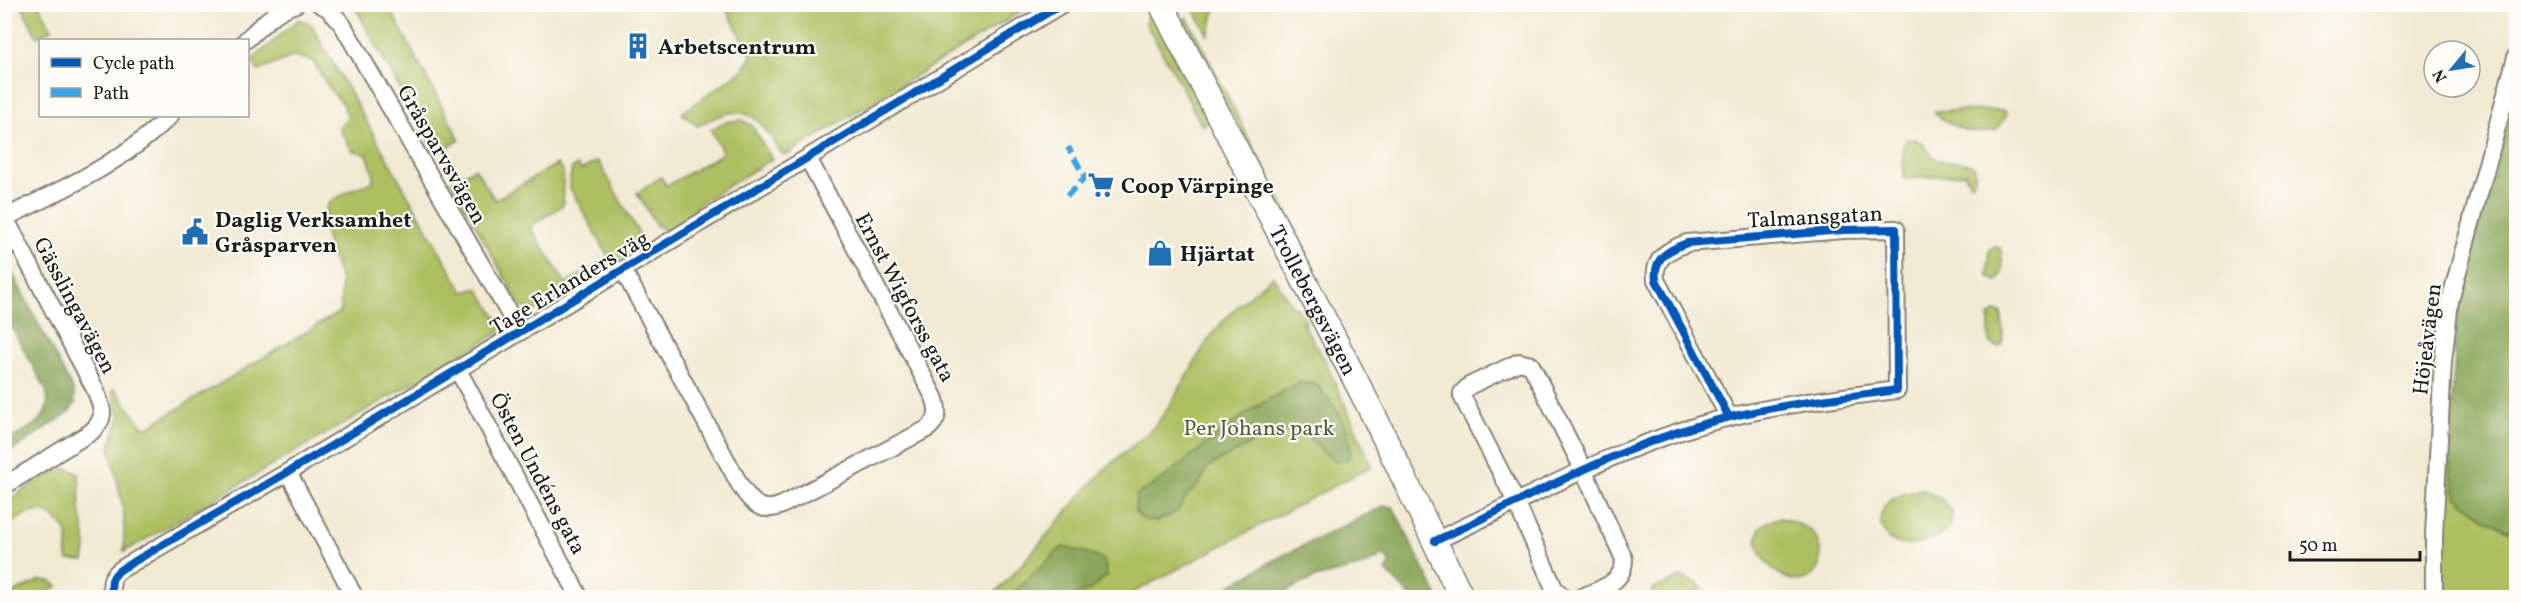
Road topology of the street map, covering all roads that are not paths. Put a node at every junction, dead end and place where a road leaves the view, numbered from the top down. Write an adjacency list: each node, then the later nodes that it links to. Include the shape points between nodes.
1 (296, 4): 5 (street, via 266,20)
2 (320, 4): 10 (street, Gråsparvsvägen, via 342,24)
3 (1062, 4): 8 (street, Tage Erlanders väg)
4 (1161, 4): 17 (street, Trollebergsvägen)
5 (247, 39)
6 (2517, 57): 24 (street, Höjeåvägen, via 2450,301 2433,535)
7 (169, 117): 15 (street, Gässlingavägen, via 107,166 5,218 103,410 100,424 91,432)
8 (808, 158): 9 (street, Tage Erlanders väg); 9 (street, Ernst Wigforss gata, via 934,397 937,417 927,429 782,506 757,506 741,487)
9 (623, 270): 10 (street, Tage Erlanders väg)
10 (520, 332): 11 (street, Tage Erlanders väg)
11 (458, 370): 14 (street, Tage Erlanders väg); 20 (street, Östen Undéns gata)
12 (1729, 417): 12 (street, Talmansgatan, via 1897,390 1896,229 1687,243 1658,259 1656,280); 13 (street, Talmansgatan)
13 (1583, 469): 16 (street, Talmansgatan); 16 (street, via 1531,365 1515,363 1462,393); 23 (street, via 1624,559 1624,569 1619,578)
14 (288, 472): 18 (street, Tage Erlanders väg, via 114,574); 19 (street)
15 (4, 486)
16 (1516, 502): 17 (street, Talmansgatan); 22 (street, via 1554,588)
17 (1435, 542): 21 (street, Trollebergsvägen)
18 (113, 597)
19 (355, 597)
20 (580, 597)
21 (1462, 597)
22 (1563, 597)
23 (1580, 597)
24 (2434, 597)

